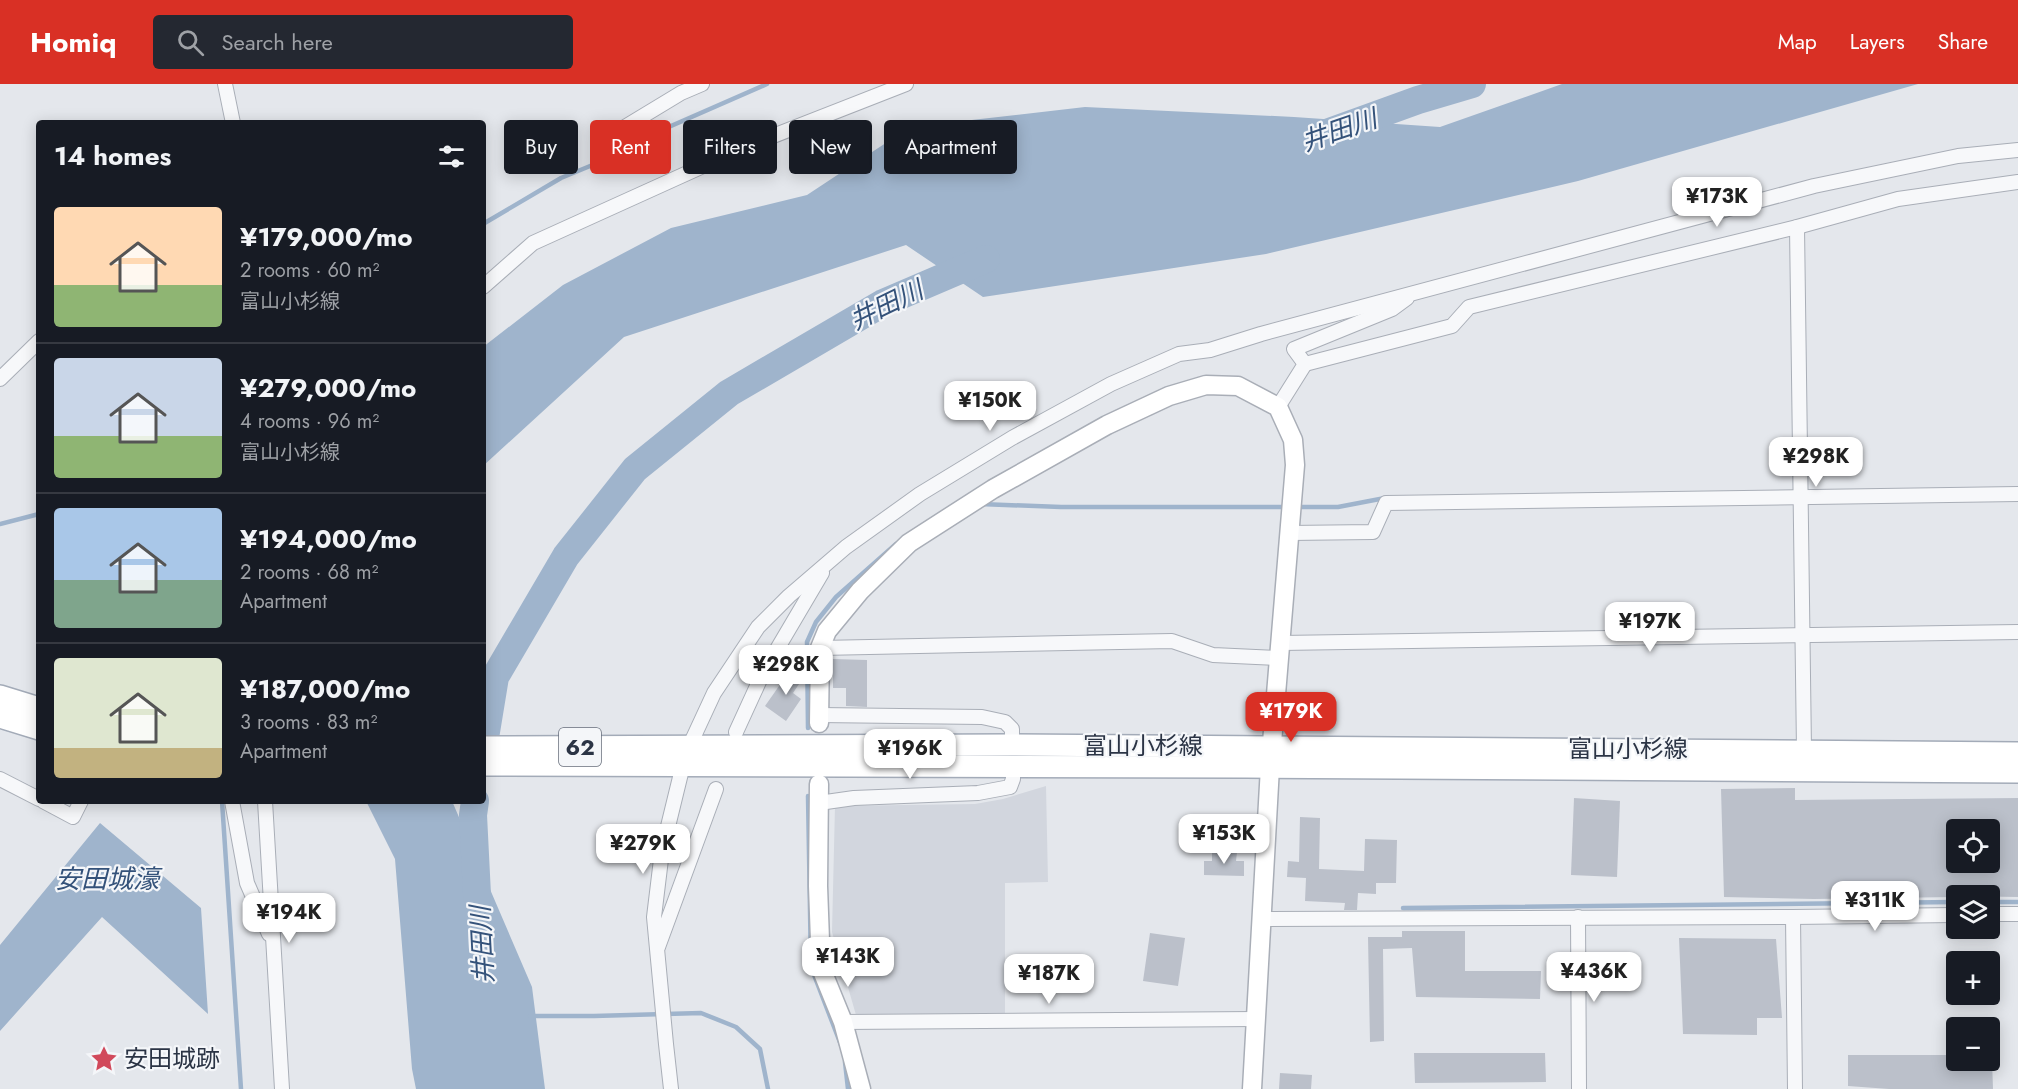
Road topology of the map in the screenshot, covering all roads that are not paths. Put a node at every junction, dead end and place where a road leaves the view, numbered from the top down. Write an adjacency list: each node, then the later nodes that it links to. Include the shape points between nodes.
1 (225, 84): 4 (street)
2 (702, 84): 5 (street)
3 (906, 84): 9 (street, via 745,147 533,243)
4 (232, 120)
5 (636, 120)
6 (2018, 150): 10 (street, via 1958,156 1814,186)
7 (2018, 182): 8 (street, via 1898,199)
8 (1797, 227): 12 (street, via 1469,307 1452,326); 16 (street)
9 (486, 283)
10 (1413, 293): 12 (street, via 1392,309 1294,349); 18 (street, via 1210,350 1179,354 1111,384 920,494)
11 (36, 344): 13 (street)
12 (1305, 364): 14 (street)
13 (0, 379)
14 (1278, 407): 17 (street, via 1293,440 1295,465); 21 (street, via 1238,386 1206,385 1169,396 1107,425 993,489 909,543 860,591 827,632)
15 (2018, 494): 16 (street)
16 (1800, 497): 17 (street, via 1386,503 1373,532); 20 (street)
17 (1289, 533): 22 (street)
18 (827, 563): 28 (street, via 763,673); 32 (street, via 758,627 714,693)
19 (2018, 632): 20 (street)
20 (1803, 635): 22 (street); 30 (street)
21 (820, 648): 22 (street, via 1172,641 1214,655); 26 (street)
22 (1280, 650): 34 (street)
23 (0, 696): 24 (main road)
24 (36, 707)
25 (0, 717): 27 (main road)
26 (819, 719): 33 (street, via 982,717 1005,722 1012,729)
27 (36, 728)
28 (736, 732)
29 (486, 747): 32 (main road, 富山小杉線 / 62)
30 (1804, 750): 31 (main road, 富山小杉線 / 62); 34 (main road, 富山小杉線 / 62)
31 (2018, 753)
32 (681, 756): 33 (main road, 富山小杉線 / 62); 35 (main road, 富山小杉線 / 62); 53 (street, via 662,851 654,917)
33 (1012, 756): 34 (main road, 富山小杉線 / 62); 45 (street, via 1010,787 978,793 854,798)
34 (1271, 757): 36 (main road, 富山小杉線 / 62); 51 (street)
35 (486, 765)
36 (2018, 772)
37 (0, 779): 40 (street)
38 (819, 784): 45 (street)
39 (716, 789): 53 (street)
40 (36, 797)
41 (49, 804): 42 (street, via 73,817)
42 (80, 804)
43 (233, 804): 52 (street, via 247,883)
44 (265, 804): 52 (street)
45 (819, 804): 55 (street, via 821,969)
46 (2000, 914): 47 (street)
47 (2018, 914)
48 (1946, 915): 50 (street)
49 (1578, 917): 50 (street); 51 (street); 60 (street)
50 (1793, 917): 61 (street)
51 (1262, 919): 54 (street)
52 (273, 944): 56 (street)
53 (658, 949): 57 (street)
54 (1256, 1019): 55 (street); 59 (street)
55 (843, 1022): 58 (street)
56 (282, 1089)
57 (671, 1089)
58 (861, 1089)
59 (1252, 1089)
60 (1579, 1089)
61 (1795, 1089)

